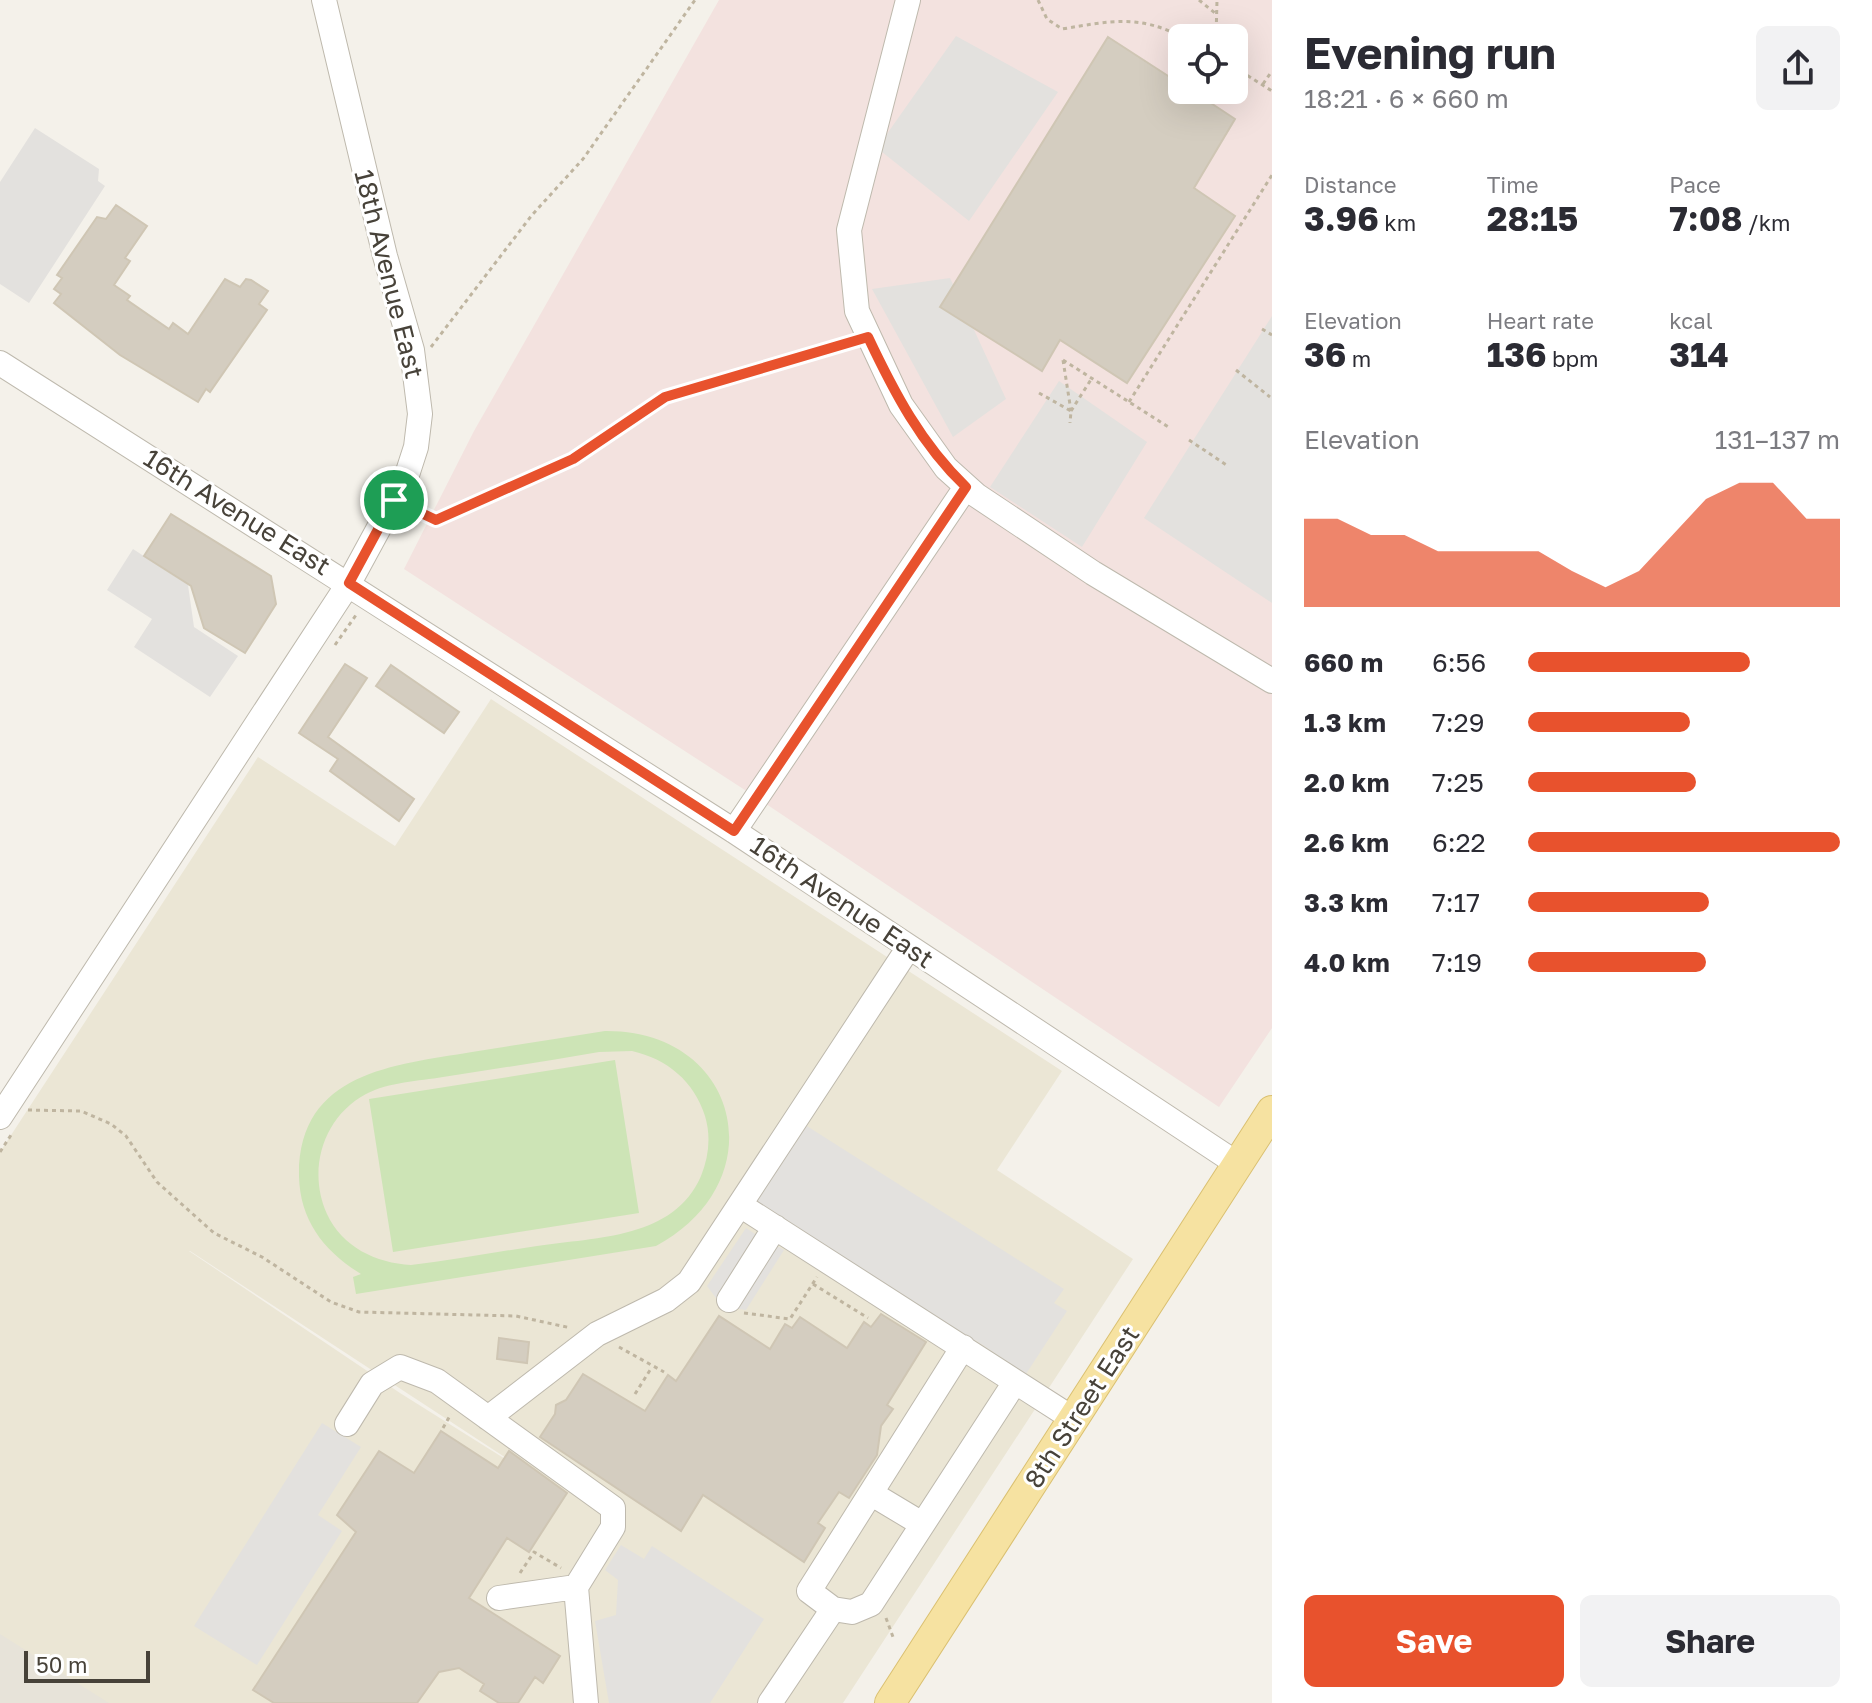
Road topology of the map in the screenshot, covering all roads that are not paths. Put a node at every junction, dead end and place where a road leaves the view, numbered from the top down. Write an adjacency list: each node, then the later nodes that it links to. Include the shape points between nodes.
1 (324, 0): 5 (street, 18th Avenue East, via 415,367 420,414 416,447 394,500)
2 (908, 0): 4 (street, via 849,230 857,311 901,405)
3 (0, 363): 5 (street, 16th Avenue East)
4 (966, 487): 6 (street, via 1093,573); 7 (street)
5 (349, 583): 7 (street, 16th Avenue East); 10 (street, 18th Avenue East)
6 (1272, 681)
7 (734, 831): 8 (street, 16th Avenue East)
8 (909, 947): 11 (street, 16th Avenue East); 12 (street)
9 (1272, 1111): 11 (main road, 8th Street East)
10 (0, 1117)
11 (1236, 1163): 18 (main road, 8th Street East)
12 (740, 1205): 13 (street); 17 (street, via 689,1282 666,1300 597,1334)
13 (775, 1227): 14 (street); 15 (street)
14 (729, 1306)
15 (963, 1347): 16 (street); 20 (street)
16 (1015, 1382): 18 (street); 21 (street)
17 (488, 1418): 19 (street, via 437,1381 400,1367 372,1384); 22 (street, via 613,1508 613,1527)
18 (1075, 1420): 27 (main road, 8th Street East)
19 (347, 1424)
20 (872, 1494): 21 (street); 24 (street, via 809,1591)
21 (922, 1524): 24 (street, via 871,1604 852,1612)
22 (578, 1584): 23 (street); 25 (street)
23 (499, 1598)
24 (833, 1609): 26 (street)
25 (586, 1703)
26 (770, 1703)
27 (890, 1703)

